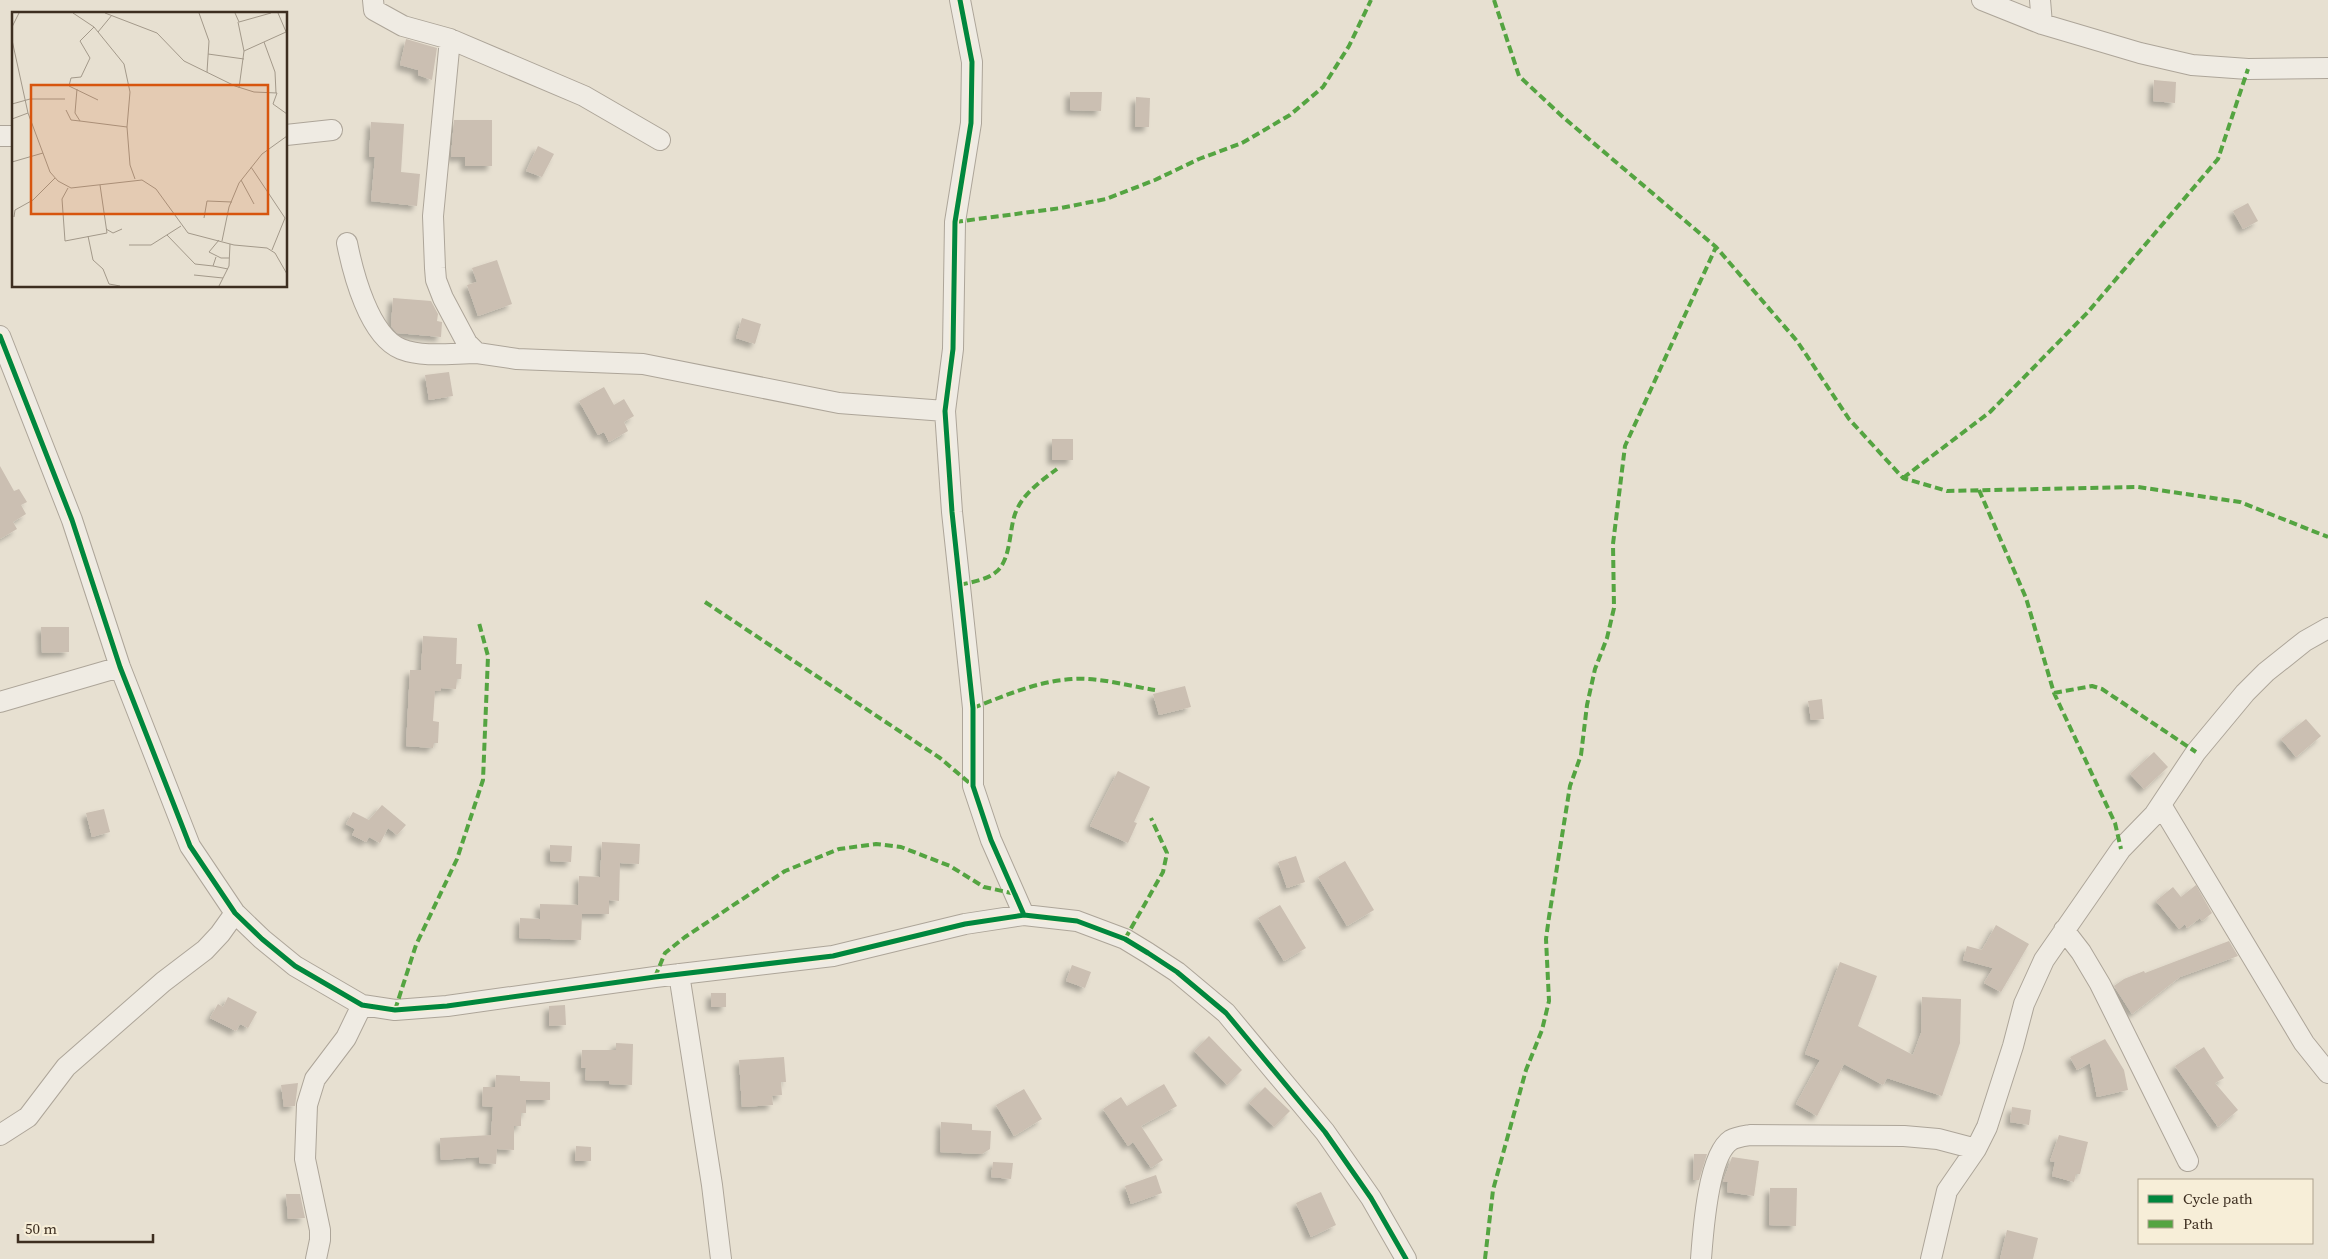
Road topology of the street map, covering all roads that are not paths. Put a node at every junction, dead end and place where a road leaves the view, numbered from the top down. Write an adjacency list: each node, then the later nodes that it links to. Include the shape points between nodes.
1 (373, 0): 6 (street, via 374,10 379,14 403,26)
2 (960, 0): 14 (street, via 972,62 970,123 955,222 953,349)
3 (1982, 0): 5 (street)
4 (2040, 0): 5 (street)
5 (2042, 24): 7 (street, via 2192,65 2248,69)
6 (450, 40): 10 (street, via 584,96); 13 (street, via 433,216 435,274 460,332)
7 (2328, 68)
8 (332, 130): 9 (street)
9 (288, 135)
10 (660, 140)
11 (347, 243): 13 (street, via 352,270 364,301 391,343 418,354)
12 (0, 336): 16 (street, via 72,520)
13 (477, 353): 14 (street, via 517,359 643,364 839,403)
14 (945, 411): 20 (street, via 952,512 973,708 973,786 990,840)
15 (2328, 628): 18 (street, via 2305,641 2245,693 2180,773)
16 (120, 667): 17 (street); 19 (street, via 190,846)
17 (0, 702)
18 (2162, 805): 21 (street, via 2121,849); 24 (street, via 2304,1043)
19 (236, 913): 23 (street, via 295,966); 25 (street, via 205,950 163,982 66,1067 28,1117)
20 (1024, 915): 22 (street, via 965,924 833,956); 30 (street, via 1077,920 1125,939 1177,972 1226,1014 1326,1132 1371,1198)
21 (2064, 930): 26 (street, via 2034,978 1997,1099); 27 (street, via 2082,952 2100,984)
22 (679, 974): 23 (street, via 447,1006 395,1010); 29 (street)
23 (362, 1005): 28 (street, via 346,1038 315,1080 307,1104 305,1159 320,1230)
24 (2328, 1073)
25 (0, 1135)
26 (1976, 1149): 31 (street, via 1904,1136 1750,1135 1732,1140 1724,1147 1714,1167); 32 (street, via 1947,1191)
27 (2188, 1161)
28 (316, 1259)
29 (721, 1259)
30 (1406, 1259)
31 (1701, 1259)
32 (1931, 1259)

